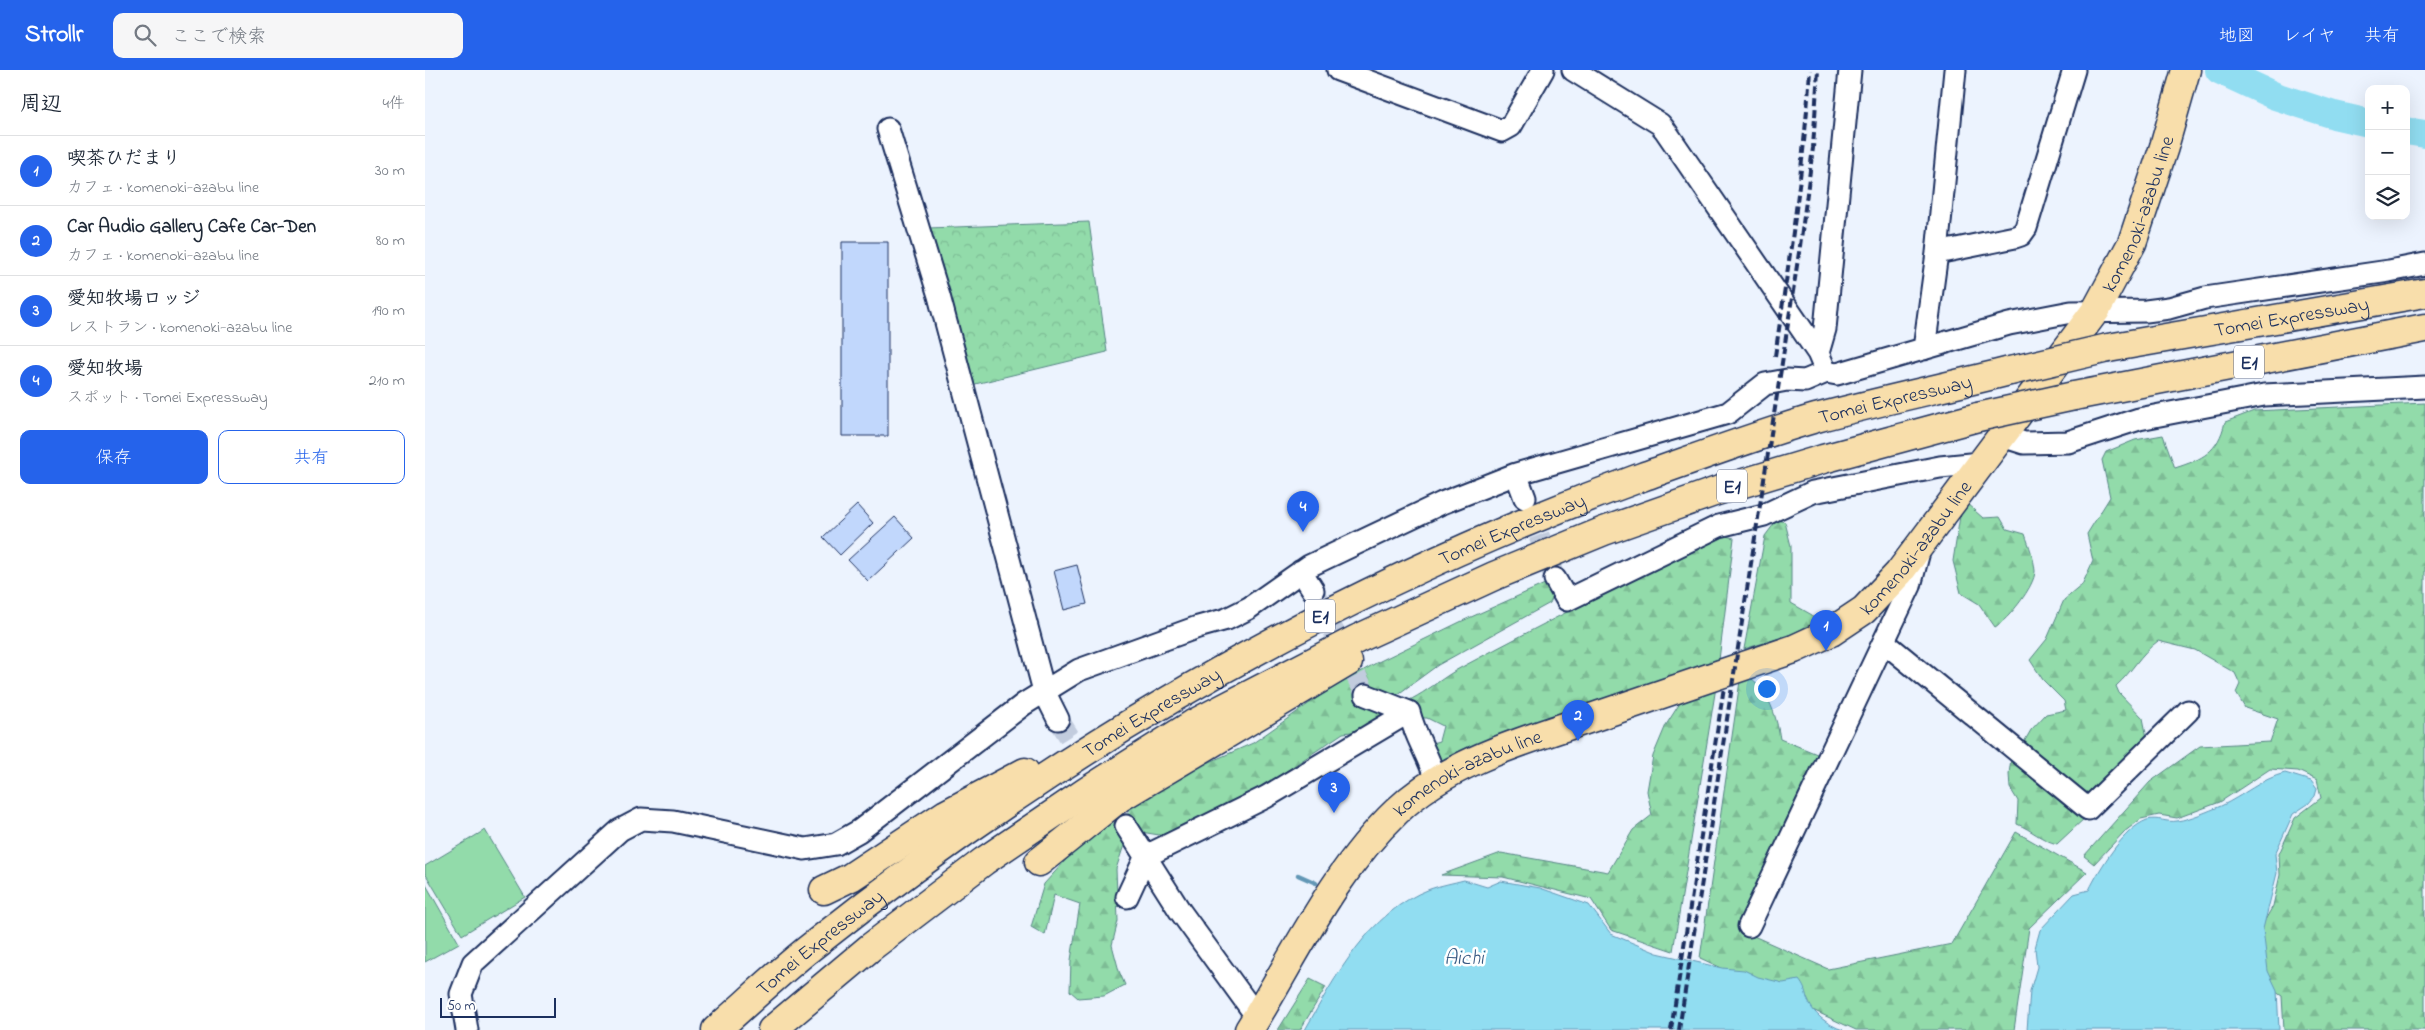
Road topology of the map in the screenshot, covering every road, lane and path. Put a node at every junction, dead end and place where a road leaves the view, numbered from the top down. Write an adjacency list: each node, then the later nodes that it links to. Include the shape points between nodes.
1 (1338, 70): 2 (street, via 1502,131 1511,126)
2 (1543, 70)
3 (1573, 70): 15 (street, via 1660,124)
4 (1850, 70): 15 (street)
5 (1955, 70): 9 (street)
6 (2074, 70): 9 (street, via 2026,228 2021,235)
7 (2186, 70): 12 (main road, komenoki-azabu line, via 2132,242)
8 (888, 130): 28 (street, via 946,323)
9 (1937, 253): 14 (street)
10 (2425, 264): 12 (street, via 2205,298 2169,308)
11 (2425, 293): 27 (main road, Tomei Expressway / E1, bridge, via 2108,348 1816,418 1592,495 1483,539 1364,594)
12 (2096, 310): 14 (street, via 2009,324); 17 (main road, komenoki-azabu line)
13 (2425, 328): 23 (main road, Tomei Expressway / E1, bridge, via 1978,417 1717,491 1604,531)
14 (1923, 349): 15 (street, via 1837,374)
15 (1822, 362): 19 (street, via 1805,381 1765,384 1729,413)
16 (2425, 387): 17 (street, via 2264,395 2139,419 2068,442 2024,443)
17 (2002, 436): 18 (main road, komenoki-azabu line)
18 (1980, 463): 21 (main road, komenoki-azabu line); 24 (street, via 1912,472 1813,492 1764,515 1719,526 1567,600)
19 (1517, 474): 20 (street); 22 (street, via 1442,503)
20 (1525, 498)
21 (1920, 548): 26 (street, via 1910,586); 33 (main road, komenoki-azabu line, via 1864,610 1831,632 1794,649 1505,748)
22 (1301, 571): 25 (street); 28 (street, via 1249,608 1227,619 1079,670)
23 (1494, 576): 36 (main road, via 1119,798); 43 (main road, Tomei Expressway / E1, via 1357,639 1193,724 984,861 871,947)
24 (1555, 578)
25 (1313, 590)
26 (1884, 642): 30 (street, via 2088,809); 39 (street)
27 (1215, 672): 37 (main road, via 946,814 851,877); 42 (main road, Tomei Expressway / E1, via 1099,741 908,872 808,949)
28 (1044, 691): 32 (street); 41 (street, via 859,831 836,844 805,850 673,821 641,819 620,830 473,963 461,994)
29 (1366, 694): 31 (street)
30 (2188, 710)
31 (1409, 712): 33 (street); 35 (street, via 1266,796)
32 (1058, 719)
33 (1436, 780): 40 (main road, komenoki-azabu line, via 1398,810 1369,840 1333,888)
34 (1126, 826): 35 (street)
35 (1146, 856): 38 (street); 40 (street)
36 (1039, 862)
37 (824, 890)
38 (1127, 897)
39 (1749, 926)
40 (1253, 1024)
41 (467, 1030)
42 (717, 1030)
43 (772, 1030)

